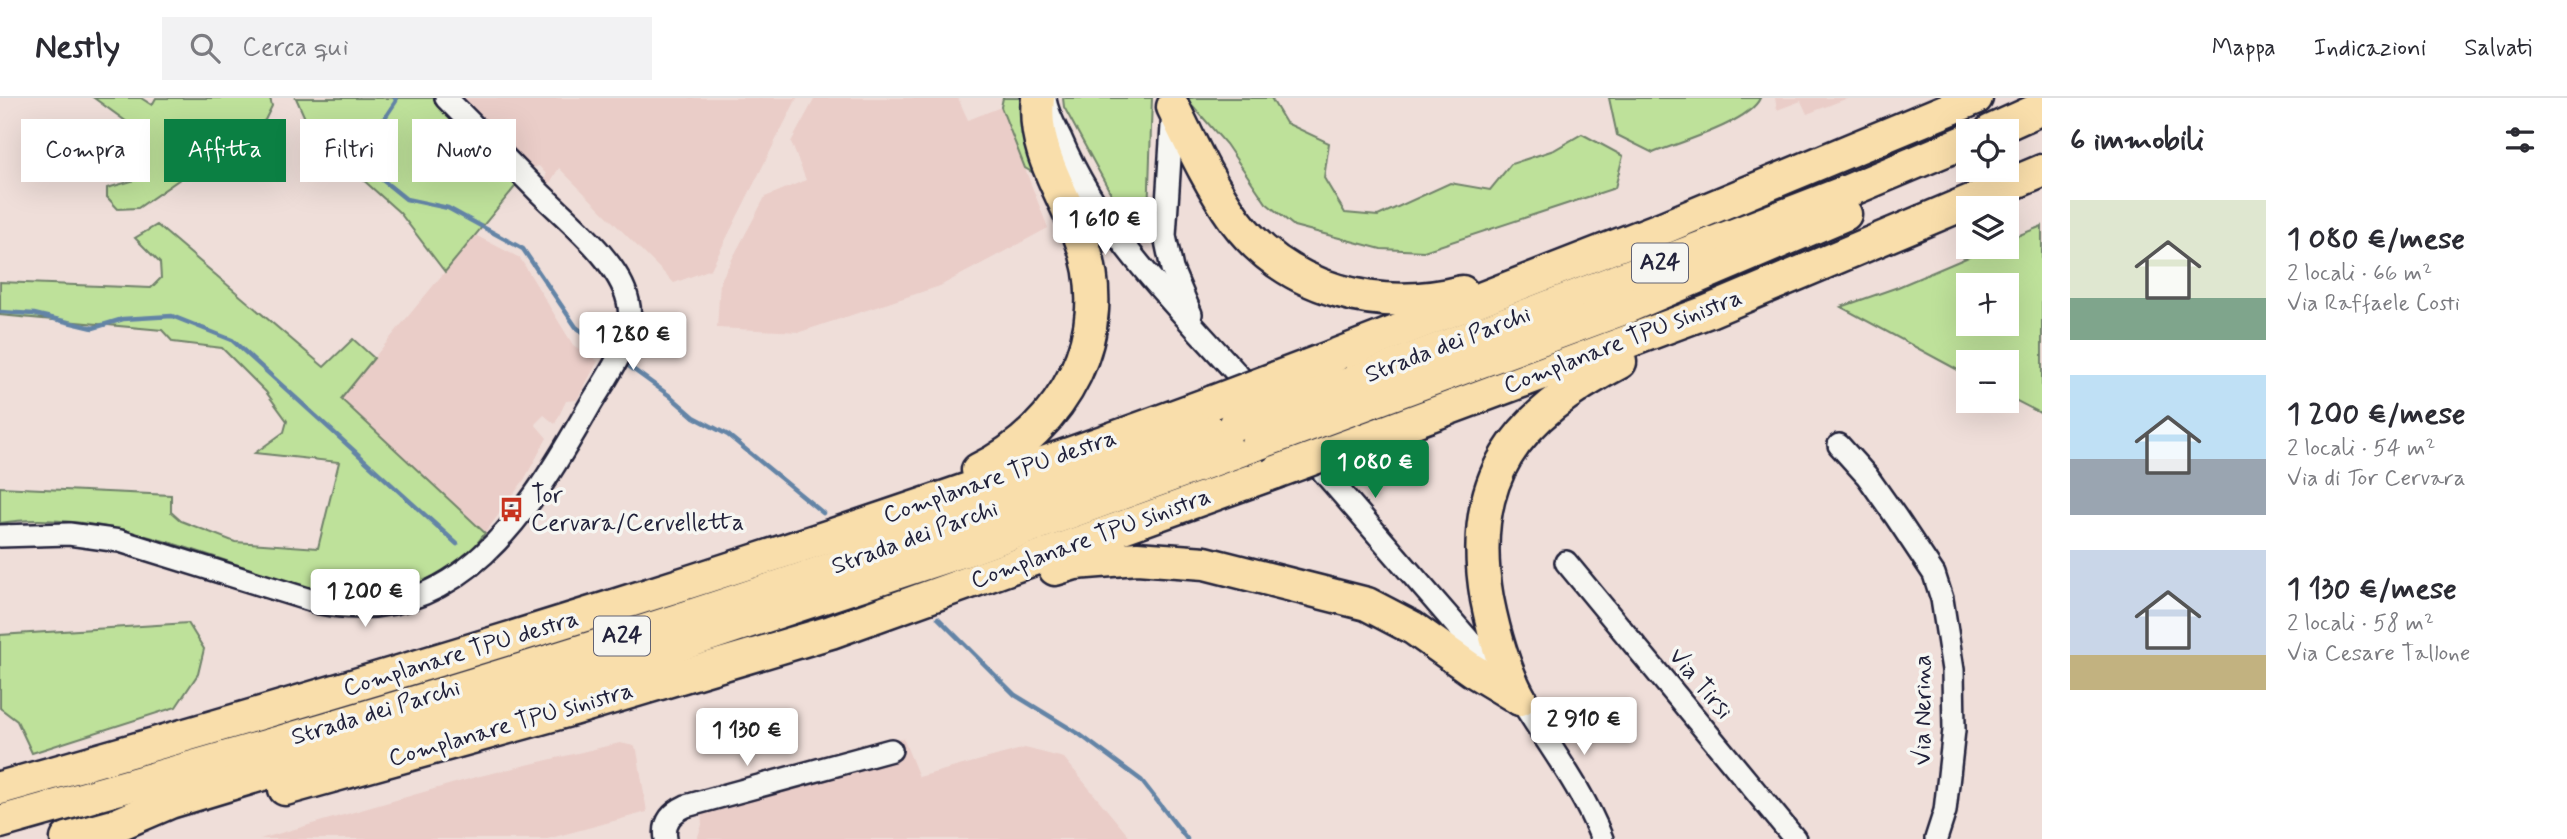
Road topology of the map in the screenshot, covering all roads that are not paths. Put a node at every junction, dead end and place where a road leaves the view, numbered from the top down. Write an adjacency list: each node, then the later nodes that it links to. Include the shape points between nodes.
1 (446, 98): 19 (street, via 588,242 628,299 627,339 603,384 538,492 501,537 453,579 418,597 373,608 320,603 95,536)
2 (1038, 98): 21 (highway, via 1041,149 1082,243 1092,300 1088,339 1063,398 1036,432 994,462 778,540)
3 (1045, 98): 15 (street, via 1079,177 1121,243)
4 (1976, 98): 13 (highway, Complanare TPU destra)
5 (1172, 103): 13 (highway, via 1205,172 1237,222 1256,244 1302,278 1361,297 1414,300); 15 (street, via 1165,236 1178,286)
6 (2042, 108): 7 (highway)
7 (2018, 119)
8 (2042, 130): 9 (highway)
9 (2019, 140)
10 (1956, 145): 16 (highway, Strada dei Parchi / A24)
11 (1956, 168): 16 (highway, Strada dei Parchi / A24, via 1622,309)
12 (2042, 170): 14 (highway, Complanare TPU sinistra)
13 (1559, 269): 17 (highway, Complanare TPU destra, bridge, via 1334,356)
14 (1707, 312): 22 (highway, Complanare TPU sinistra, bridge); 23 (highway, via 1559,398 1534,419 1499,467 1484,515 1482,570 1497,642 1508,679)
15 (1198, 328): 23 (street)
16 (1359, 393): 17 (highway, Strada dei Parchi / A24, bridge)
17 (1235, 424): 21 (highway, Complanare TPU destra, via 1100,444); 26 (highway, Strada dei Parchi / A24, via 723,604 414,703); 27 (highway, Strada dei Parchi / A24, via 974,547 566,682 170,802)
18 (1839, 445): 32 (street, Via Nerina, via 1896,517 1934,575 1942,599 1953,670 1954,730 1945,811)
19 (3, 537)
20 (1566, 562): 31 (street, Via Tirsi)
21 (720, 571): 25 (highway, Complanare TPU destra, via 316,698)
22 (787, 646): 23 (highway, via 836,644 1075,563 1168,559 1205,563 1367,604); 27 (highway, Complanare TPU sinistra, via 176,819)
23 (1520, 699): 30 (street, via 1574,780)
24 (891, 750): 29 (street, via 686,806 667,822)
25 (0, 788)
26 (0, 822)
27 (114, 826): 28 (highway, Strada dei Parchi / A24)
28 (67, 839)
29 (666, 839)
30 (1602, 839)
31 (1795, 839)
32 (1936, 839)

